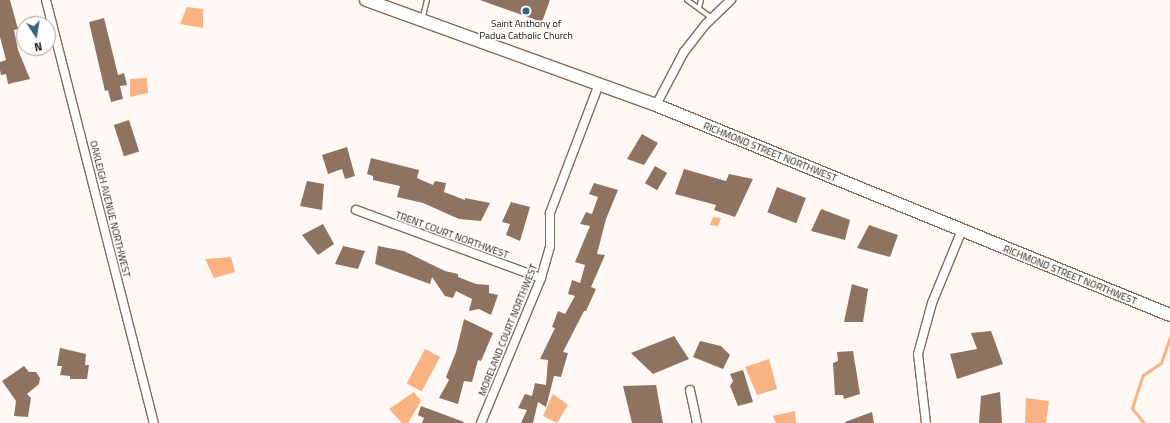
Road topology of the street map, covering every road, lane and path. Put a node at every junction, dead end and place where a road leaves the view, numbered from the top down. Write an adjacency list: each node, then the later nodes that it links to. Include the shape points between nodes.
1 (46, 0): 17 (street, OAKLEIGH AVENUE NORTHWEST)
2 (366, 0): 9 (street, RICHMOND STREET NORTHWEST)
3 (427, 0): 9 (lane)
4 (687, 0): 7 (lane)
5 (701, 0): 7 (lane)
6 (731, 0): 8 (street)
7 (699, 8): 8 (lane)
8 (712, 18): 11 (street, via 684,52)
9 (422, 20): 10 (street, RICHMOND STREET NORTHWEST)
10 (599, 84): 11 (street, RICHMOND STREET NORTHWEST); 14 (street, MORELAND COURT NORTHWEST, via 550,213 550,247)
11 (656, 105): 13 (street, RICHMOND STREET NORTHWEST)
12 (356, 210): 14 (street, TRENT COURT NORTHWEST)
13 (962, 230): 15 (street, RICHMOND STREET NORTHWEST); 20 (street, via 932,303 918,354)
14 (541, 278): 18 (street, MORELAND COURT NORTHWEST)
15 (1170, 315)
16 (690, 390): 19 (street)
17 (154, 423)
18 (481, 423)
19 (697, 423)
20 (926, 423)

